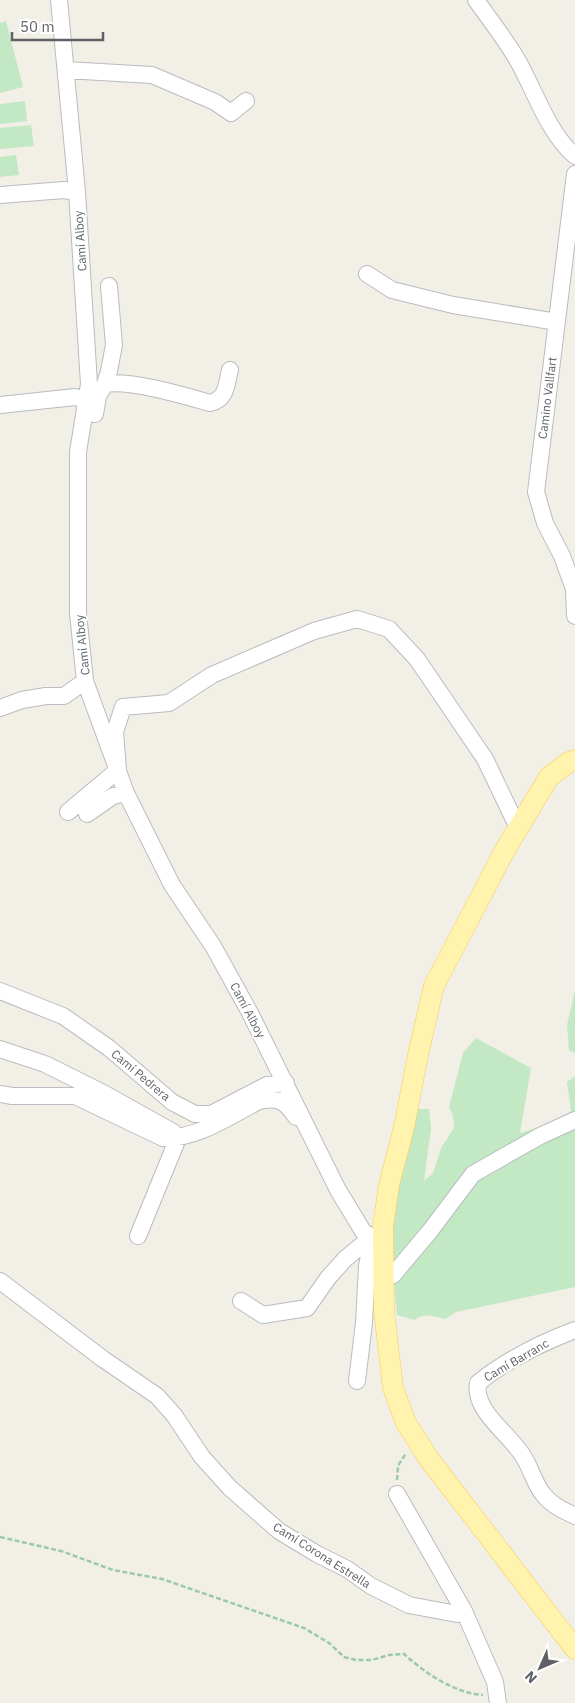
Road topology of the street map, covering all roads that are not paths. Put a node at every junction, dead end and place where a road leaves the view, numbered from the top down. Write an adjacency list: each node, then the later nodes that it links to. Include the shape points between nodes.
1 (59, 0): 3 (street, Camí Alboy)
2 (476, 0): 5 (street, via 517,60 566,149)
3 (66, 70): 4 (street, via 152,75 215,102 231,114); 7 (street, Camí Alboy)
4 (246, 100)
5 (575, 156)
6 (575, 174): 11 (street, Camino Vallfart)
7 (77, 192): 8 (street, via 64,190); 14 (street, Camí Alboy, via 89,384)
8 (0, 195)
9 (367, 274): 11 (street, via 392,290 435,301)
10 (109, 286): 13 (street, via 114,345)
11 (556, 322): 17 (street, Camino Vallfart, via 536,492 545,523 574,589)
12 (230, 370): 13 (street, via 223,396 210,402 128,384)
13 (105, 384): 16 (street, via 98,396 88,453)
14 (87, 400): 15 (street, via 75,397); 16 (street, Camí Alboy, via 78,452)
15 (0, 405)
16 (78, 479): 18 (street, Camí Alboy, via 78,614)
17 (575, 616)
18 (85, 681): 19 (street, via 64,696 22,700); 21 (street, Camí Alboy)
19 (0, 708)
20 (575, 760): 25 (main road, via 549,777)
21 (118, 770): 22 (street, Camí Alboy); 23 (street); 25 (street, via 115,732 123,707 169,703 212,676 314,632 356,619 389,629 417,659 485,759)
22 (126, 793): 24 (street, via 114,796); 28 (street, Camí Alboy, via 172,885 213,946)
23 (68, 812)
24 (87, 814)
25 (518, 828): 34 (main road, via 434,986)
26 (0, 991): 28 (street, Camí Pedrera, via 63,1016 109,1048 172,1102 196,1114 211,1114 267,1085)
27 (0, 1049): 31 (street, via 45,1064)
28 (286, 1083): 32 (street, Camí Alboy)
29 (0, 1094): 31 (street, via 75,1096 164,1138)
30 (575, 1120): 35 (street, via 473,1174 393,1275)
31 (180, 1137): 32 (street, via 206,1128 259,1100 271,1098 282,1101 290,1109); 33 (street)
32 (319, 1150): 34 (street, Camí Alboy, via 364,1233)
33 (138, 1236)
34 (378, 1238): 35 (main road); 37 (street, via 345,1259 307,1308 263,1315); 39 (street, via 367,1266)
35 (384, 1276): 43 (main road, via 384,1312 393,1388 406,1424 429,1459)
36 (0, 1281): 42 (street, Camí Corona Estrella, via 158,1396 202,1457 230,1488 279,1531 409,1605 457,1614)
37 (241, 1301)
38 (575, 1330): 41 (street, Camí Barranc, via 489,1373 478,1383 476,1391 488,1415 509,1436 524,1458 543,1494 554,1505)
39 (357, 1381)
40 (397, 1494): 42 (street)
41 (575, 1516)
42 (464, 1611): 44 (street, via 495,1682)
43 (575, 1649)
44 (498, 1699)

